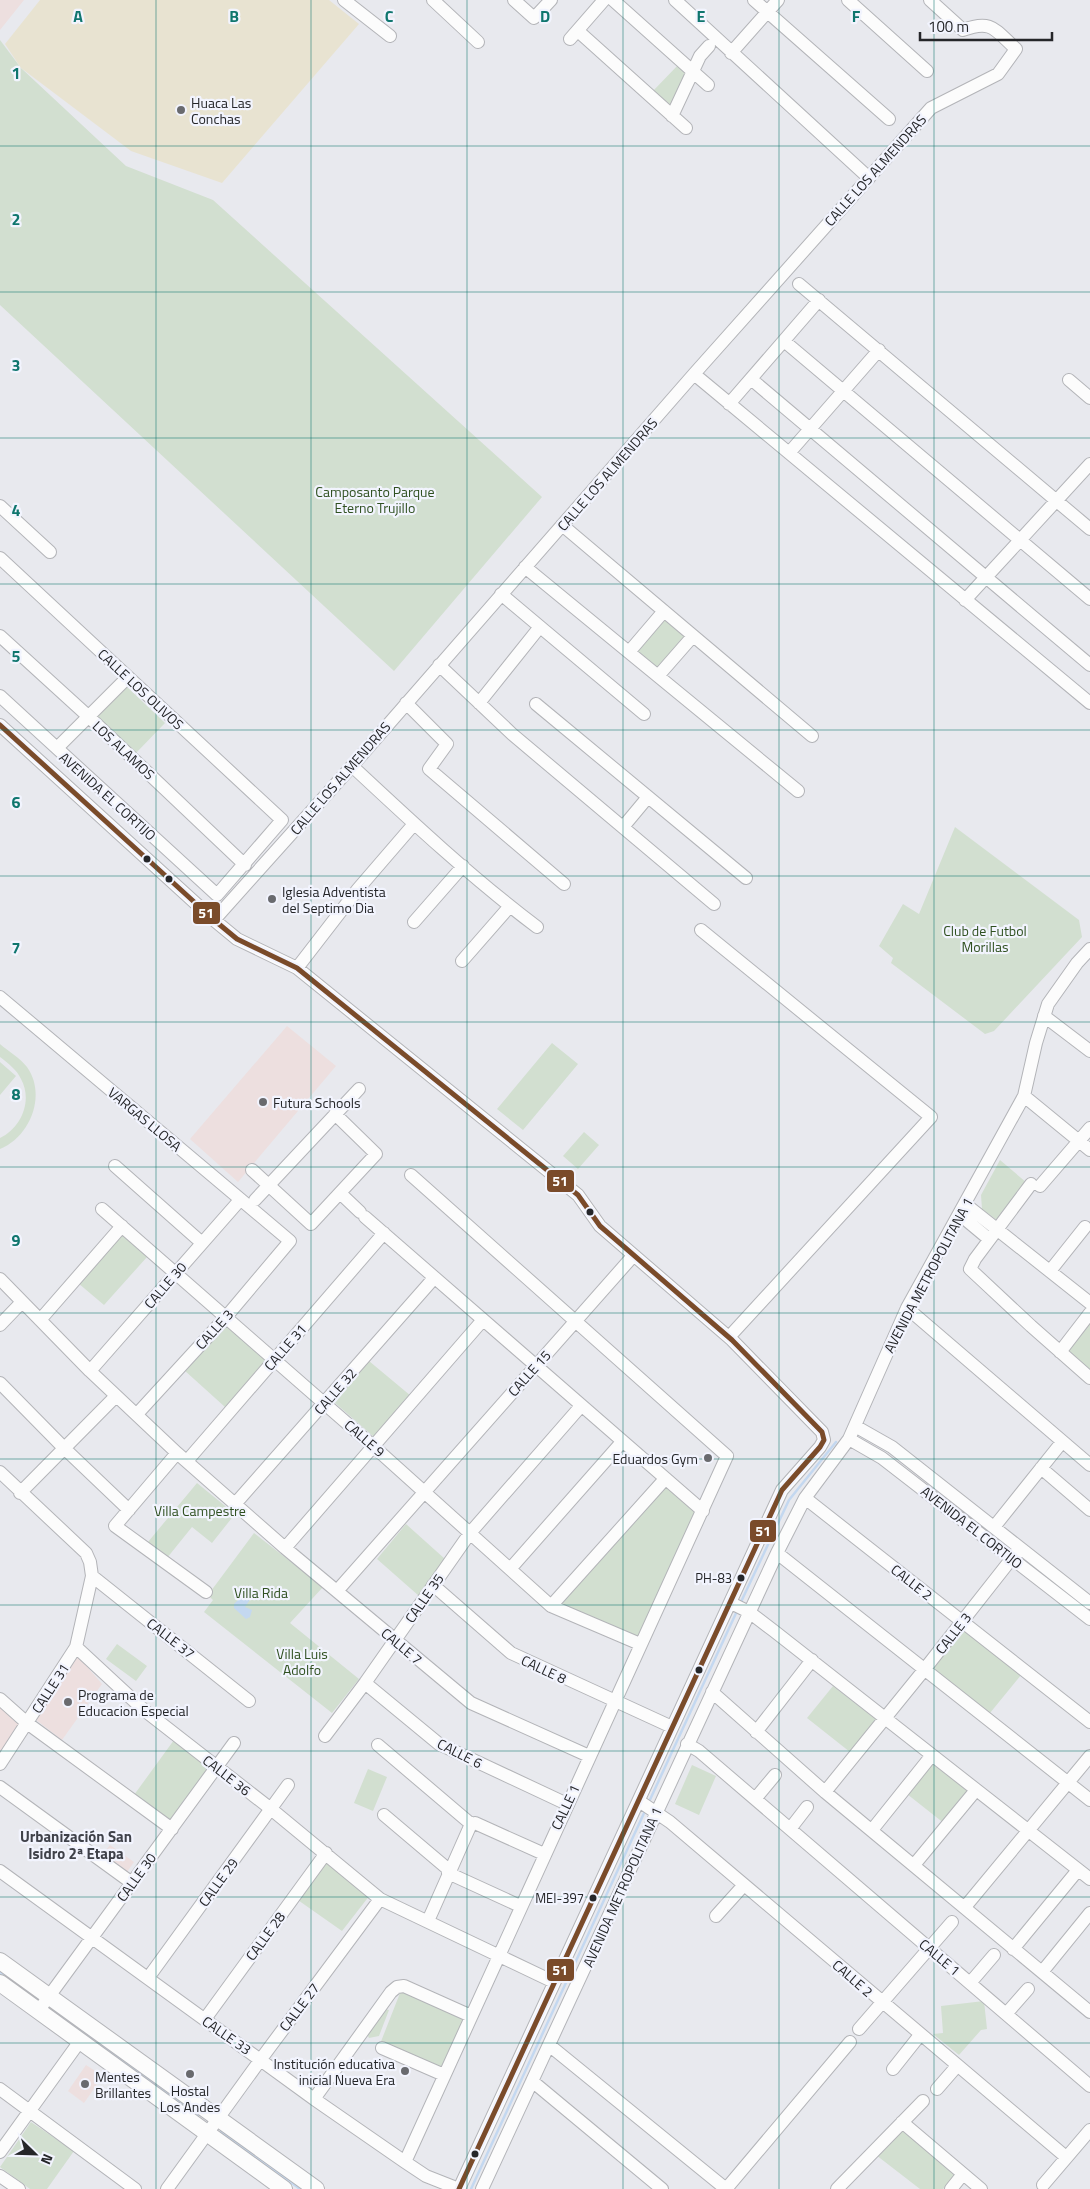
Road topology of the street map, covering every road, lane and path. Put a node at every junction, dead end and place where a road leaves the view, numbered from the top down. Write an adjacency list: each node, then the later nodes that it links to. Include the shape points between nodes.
1 (344, 0): 13 (street)
2 (433, 0): 14 (street)
3 (514, 0): 4 (street, via 534,18)
4 (551, 0)
5 (604, 0): 20 (street, via 574,35)
6 (613, 0): 18 (street)
7 (675, 0): 16 (street)
8 (754, 0): 12 (street)
9 (778, 0): 12 (street)
10 (848, 0): 17 (street)
11 (930, 0): 23 (street, CALLE LOS ALMENDRAS, via 963,30 989,25 1016,48 998,74 931,108)
12 (767, 12): 16 (street); 21 (street)
13 (390, 36)
14 (478, 42)
15 (709, 46): 18 (street)
16 (731, 53): 23 (street)
17 (927, 71)
18 (693, 72): 19 (street); 20 (street)
19 (708, 85)
20 (672, 116): 22 (street)
21 (889, 119)
22 (686, 128)
23 (869, 178): 28 (street, CALLE LOS ALMENDRAS)
24 (800, 284): 25 (street)
25 (819, 300): 26 (street); 27 (street)
26 (784, 341): 29 (street); 31 (street)
27 (879, 350): 31 (street); 37 (street)
28 (694, 374): 33 (street); 39 (street, CALLE LOS ALMENDRAS)
29 (751, 379): 33 (street); 34 (street)
30 (1069, 380): 32 (street)
31 (843, 391): 34 (street); 41 (street)
32 (1090, 398)
33 (729, 404): 35 (street)
34 (810, 429): 35 (street); 45 (street)
35 (789, 453): 48 (street)
36 (1090, 464): 37 (street)
37 (1057, 500): 40 (street); 41 (street)
38 (0, 506): 42 (street)
39 (562, 525): 44 (street, CALLE LOS ALMENDRAS); 49 (street)
40 (1090, 529)
41 (1020, 540): 45 (street); 47 (street)
42 (50, 552)
43 (0, 558): 57 (street, CALLE LOS OLIVOS)
44 (525, 567): 46 (street, CALLE LOS ALMENDRAS); 53 (street)
45 (986, 577): 48 (street); 55 (street)
46 (501, 594): 50 (street); 54 (street, CALLE LOS ALMENDRAS)
47 (1090, 599)
48 (965, 600): 61 (street)
49 (664, 611): 52 (street); 53 (street)
50 (539, 628): 60 (street); 63 (street)
51 (0, 636): 64 (street, LOS ALAMOS)
52 (693, 636): 56 (street); 66 (street)
53 (628, 652): 56 (street)
54 (439, 665): 59 (street, CALLE LOS ALMENDRAS); 60 (street)
55 (1090, 665)
56 (658, 676): 69 (street)
57 (128, 677): 64 (street); 73 (street, CALLE LOS OLIVOS, via 282,820)
58 (0, 696): 67 (street, AVENIDA EL CORTIJO)
59 (406, 703): 68 (street, CALLE LOS ALMENDRAS); 76 (street, via 447,744 429,769)
60 (479, 703): 72 (street)
61 (1090, 703)
62 (536, 704): 70 (street)
63 (644, 714)
64 (89, 717): 67 (street); 73 (street, LOS ALAMOS)
65 (0, 725): 79 (street)
66 (812, 736)
67 (57, 748): 73 (street, AVENIDA EL CORTIJO, via 217,895)
68 (352, 766): 71 (street); 79 (street, CALLE LOS ALMENDRAS)
69 (798, 791)
70 (648, 797): 72 (street); 75 (street)
71 (414, 824): 74 (street); 85 (street)
72 (623, 827): 77 (street)
73 (245, 865)
74 (463, 866): 78 (street); 80 (street)
75 (746, 878)
76 (564, 884)
77 (714, 904)
78 (510, 906): 81 (street); 84 (street)
79 (214, 920): 85 (street, via 238,939)
80 (414, 922)
81 (537, 927)
82 (701, 930): 125 (street, via 931,1117)
83 (1090, 949): 87 (street, AVENIDA METROPOLITANA 1, via 1048,1004)
84 (462, 961)
85 (296, 968): 111 (street, via 578,1195 600,1226)
86 (0, 998): 100 (street, VARGAS LLOSA)
87 (1044, 1016): 88 (street); 90 (street, AVENIDA METROPOLITANA 1)
88 (1090, 1051)
89 (359, 1089): 91 (street)
90 (1024, 1096): 93 (street); 103 (street, AVENIDA METROPOLITANA 1)
91 (335, 1114): 98 (street); 99 (street, via 376,1154)
92 (1090, 1128): 93 (street)
93 (1079, 1141): 94 (street); 106 (street)
94 (1090, 1150)
95 (115, 1166): 110 (street)
96 (252, 1170): 98 (street)
97 (411, 1175): 123 (street)
98 (269, 1185): 99 (street, via 311,1224); 101 (street)
99 (340, 1193): 107 (street)
100 (240, 1200): 109 (street, VARGAS LLOSA); 110 (street, CALLE 30)
101 (255, 1200)
102 (102, 1209): 104 (street, CALLE 9)
103 (962, 1209): 106 (street); 108 (street); 118 (street, AVENIDA METROPOLITANA 1)
104 (122, 1226): 113 (street, CALLE 9); 121 (street)
105 (1085, 1227): 112 (street)
106 (997, 1228): 108 (street); 112 (street)
107 (384, 1234): 114 (street); 127 (street, CALLE 31)
108 (989, 1240): 126 (street, via 970,1269)
109 (290, 1241): 120 (street, CALLE 3)
110 (202, 1242): 113 (street, CALLE 30)
111 (633, 1256): 123 (street, CALLE 15); 125 (street)
112 (1050, 1271): 117 (street)
113 (175, 1273): 120 (street, CALLE 9); 129 (street, CALLE 30)
114 (434, 1278): 122 (street); 133 (street, CALLE 32)
115 (0, 1279): 116 (street, CALLE 7)
116 (22, 1302): 121 (street, CALLE 7); 124 (street)
117 (1090, 1303)
118 (907, 1308): 136 (street, AVENIDA METROPOLITANA 1); 139 (street)
119 (1090, 1313): 126 (street)
120 (226, 1317): 127 (street, CALLE 9); 135 (street, CALLE 3)
121 (40, 1320): 129 (street, CALLE 7)
122 (482, 1321): 128 (street); 140 (street)
123 (575, 1322): 128 (street, CALLE 15); 153 (street, CALLE 1, via 726,1454)
124 (0, 1325)
125 (729, 1337): 166 (street, via 822,1432 824,1440 782,1490)
126 (1060, 1352): 130 (street)
127 (275, 1359): 133 (street, CALLE 9); 142 (street, CALLE 31)
128 (534, 1366): 134 (street); 147 (street, CALLE 15)
129 (90, 1371): 132 (street, CALLE 7)
130 (1090, 1378)
131 (0, 1383): 141 (street)
132 (116, 1396): 135 (street, CALLE 7); 141 (street)
133 (324, 1403): 140 (street, CALLE 9); 150 (street, CALLE 32)
134 (581, 1406): 138 (street); 155 (street, CALLE 35)
135 (136, 1414): 142 (street, CALLE 7)
136 (855, 1426): 137 (street, AVENIDA METROPOLITANA 1); 154 (street, AVENIDA EL CORTIJO, via 892,1448)
137 (849, 1439): 149 (street, AVENIDA METROPOLITANA 1); 158 (street, AVENIDA EL CORTIJO, via 882,1458)
138 (622, 1442): 146 (street); 159 (street)
139 (1062, 1442): 143 (street); 144 (street)
140 (374, 1446): 147 (street, CALLE 9); 156 (street)
141 (64, 1448): 148 (street); 151 (street)
142 (182, 1457): 150 (street, CALLE 7); 151 (street, CALLE 31)
143 (1090, 1465)
144 (1041, 1468): 152 (street); 154 (street)
145 (0, 1472): 148 (street)
146 (665, 1479): 153 (street); 165 (street)
147 (424, 1491): 155 (street, CALLE 9); 163 (street, CALLE 15)
148 (20, 1493): 160 (street, via 86,1553)
149 (806, 1498): 157 (street, AVENIDA METROPOLITANA 1); 168 (street, CALLE 2)
150 (235, 1504): 156 (street, CALLE 7)
151 (128, 1510): 162 (street, CALLE 31, via 115,1526)
152 (1090, 1510)
153 (702, 1511): 170 (street, CALLE 1)
154 (994, 1528): 158 (street, AVENIDA EL CORTIJO)
155 (470, 1533): 159 (street, CALLE 9); 161 (street, CALLE 35)
156 (285, 1548): 163 (street, CALLE 7)
157 (777, 1553): 166 (street, AVENIDA METROPOLITANA 1); 173 (street)
158 (1016, 1553): 164 (street, AVENIDA EL CORTIJO); 167 (street, AVENIDA EL CORTIJO); 168 (street, CALLE 3)
159 (510, 1569): 165 (street, CALLE 9)
160 (92, 1576): 171 (street, CALLE 31); 177 (street, CALLE 37)
161 (432, 1585): 169 (street, CALLE 35); 178 (street, CALLE 8, via 511,1653)
162 (206, 1592)
163 (337, 1592): 169 (street, CALLE 7)
164 (1090, 1603)
165 (551, 1606): 170 (street, CALLE 9)
166 (740, 1608): 172 (street); 175 (street, AVENIDA METROPOLITANA 1); 182 (street, AVENIDA METROPOLITANA 1)
167 (1090, 1619)
168 (962, 1622): 173 (street, CALLE 3); 180 (street, CALLE 2)
169 (395, 1640): 174 (street, CALLE 35); 189 (street, CALLE 7, via 476,1707)
170 (640, 1644): 178 (street, CALLE 1)
171 (76, 1647): 181 (street, CALLE 31); 192 (street, CALLE 36, via 144,1710)
172 (812, 1660): 179 (street); 183 (street)
173 (924, 1670): 179 (street, CALLE 3); 194 (street)
174 (365, 1683): 184 (street, CALLE 35); 201 (street, CALLE 6, via 439,1744)
175 (712, 1692): 183 (street); 186 (street, AVENIDA METROPOLITANA 1)
176 (0, 1699): 181 (street)
177 (249, 1701)
178 (614, 1702): 182 (street, CALLE 8); 189 (street, CALLE 1)
179 (886, 1718): 188 (street); 198 (street, CALLE 3)
180 (1090, 1722)
181 (27, 1723): 191 (street, CALLE 31); 207 (street)
182 (672, 1727): 202 (street, AVENIDA METROPOLITANA 1)
183 (756, 1732): 198 (street)
184 (325, 1736)
185 (234, 1743): 192 (street, CALLE 30)
186 (687, 1744): 199 (street, CALLE 1); 202 (street, AVENIDA METROPOLITANA 1)
187 (378, 1745): 206 (street)
188 (932, 1755): 197 (street); 209 (street)
189 (590, 1756): 201 (street, CALLE 1)
190 (1090, 1756): 194 (street)
191 (0, 1764)
192 (217, 1767): 204 (street, CALLE 36); 207 (street, CALLE 30)
193 (775, 1775): 199 (street)
194 (1070, 1783): 200 (street); 210 (street)
195 (288, 1785): 204 (street, CALLE 29)
196 (0, 1787): 219 (street)
197 (976, 1790): 210 (street); 214 (street)
198 (825, 1792): 209 (street)
199 (755, 1799): 208 (street, CALLE 1)
200 (1090, 1800)
201 (567, 1804): 212 (street, CALLE 1)
202 (648, 1806): 213 (street, AVENIDA METROPOLITANA 1); 213 (street, AVENIDA METROPOLITANA 1); 220 (street, CALLE 2)
203 (808, 1808): 208 (street)
204 (271, 1809): 211 (street, CALLE 36); 235 (street, CALLE 29)
205 (384, 1815): 217 (street)
206 (471, 1824): 212 (street); 217 (street)
207 (172, 1828): 219 (street, CALLE 30)
208 (790, 1828): 229 (street, CALLE 1)
209 (872, 1830): 214 (street)
210 (1028, 1831): 215 (street); 223 (street)
211 (326, 1853): 221 (street, CALLE 36); 245 (street, CALLE 28)
212 (544, 1854): 222 (street, CALLE 1)
213 (624, 1858): 236 (street, AVENIDA METROPOLITANA 1); 250 (street, AVENIDA METROPOLITANA 1)
214 (914, 1865): 223 (street)
215 (1078, 1870): 218 (street); 230 (street)
216 (0, 1871): 228 (street, CALLE 33)
217 (449, 1871): 222 (street); 226 (street)
218 (1090, 1879)
219 (132, 1883): 228 (street, CALLE 30)
220 (744, 1886): 225 (street); 240 (street, CALLE 2)
221 (380, 1899): 226 (street); 252 (street, CALLE 27)
222 (520, 1906): 231 (street, CALLE 1)
223 (964, 1907): 230 (street)
224 (1090, 1913): 234 (street)
225 (716, 1916)
226 (428, 1921): 231 (street)
227 (952, 1922): 229 (street)
228 (92, 1938): 235 (street, CALLE 33); 241 (street, CALLE 30)
229 (929, 1948): 238 (street, CALLE 1); 240 (street)
230 (1013, 1949): 234 (street)
231 (498, 1955): 236 (street); 244 (street, CALLE 1)
232 (994, 1955): 238 (street)
233 (0, 1961): 241 (main road)
234 (1042, 1972): 242 (street)
235 (148, 1978): 245 (street, CALLE 33)
236 (554, 1982): 278 (street, AVENIDA METROPOLITANA 1)
237 (0, 1983): 241 (main road)
238 (970, 1983): 243 (street, CALLE 1)
239 (1028, 1988): 243 (street)
240 (881, 2002): 246 (street); 247 (street, CALLE 2)
241 (44, 2004): 248 (main road); 263 (main road)
242 (1090, 2012)
243 (1006, 2014): 257 (street, CALLE 1)
244 (471, 2016): 255 (street, CALLE 1); 260 (street, via 404,1986 397,1987)
245 (204, 2019): 252 (street, CALLE 33)
246 (859, 2029)
247 (920, 2035): 253 (street, CALLE 2); 254 (street)
248 (80, 2041): 262 (street); 266 (main road)
249 (850, 2042): 281 (street)
250 (550, 2045): 256 (street, AVENIDA METROPOLITANA 1); 281 (street)
251 (382, 2048): 255 (street)
252 (261, 2058): 260 (street, CALLE 33); 263 (street, CALLE 27)
253 (957, 2066): 259 (street); 268 (street, CALLE 2)
254 (893, 2069)
255 (444, 2075): 269 (street, CALLE 1)
256 (532, 2081): 279 (street, AVENIDA METROPOLITANA 1); 280 (street)
257 (1090, 2086)
258 (0, 2089): 262 (street)
259 (937, 2089)
260 (314, 2099): 269 (street, CALLE 33)
261 (923, 2101): 264 (street)
262 (31, 2111): 267 (street); 274 (street)
263 (218, 2117): 266 (street, CALLE 27); 277 (main road)
264 (902, 2122): 270 (street); 282 (street)
265 (1090, 2130): 268 (street)
266 (206, 2133): 275 (street, CALLE 27); 276 (main road)
267 (0, 2152)
268 (1066, 2157): 272 (street)
269 (405, 2162): 278 (street, CALLE 33, via 426,2176)
270 (963, 2174): 283 (street); 284 (street)
271 (0, 2176): 273 (street)
272 (1043, 2186)
273 (19, 2189)
274 (135, 2189)
275 (167, 2189)
276 (284, 2189)
277 (316, 2189)
278 (459, 2189)
279 (482, 2189)
280 (662, 2189)
281 (726, 2189)
282 (837, 2189)
283 (950, 2189)
284 (981, 2189)

